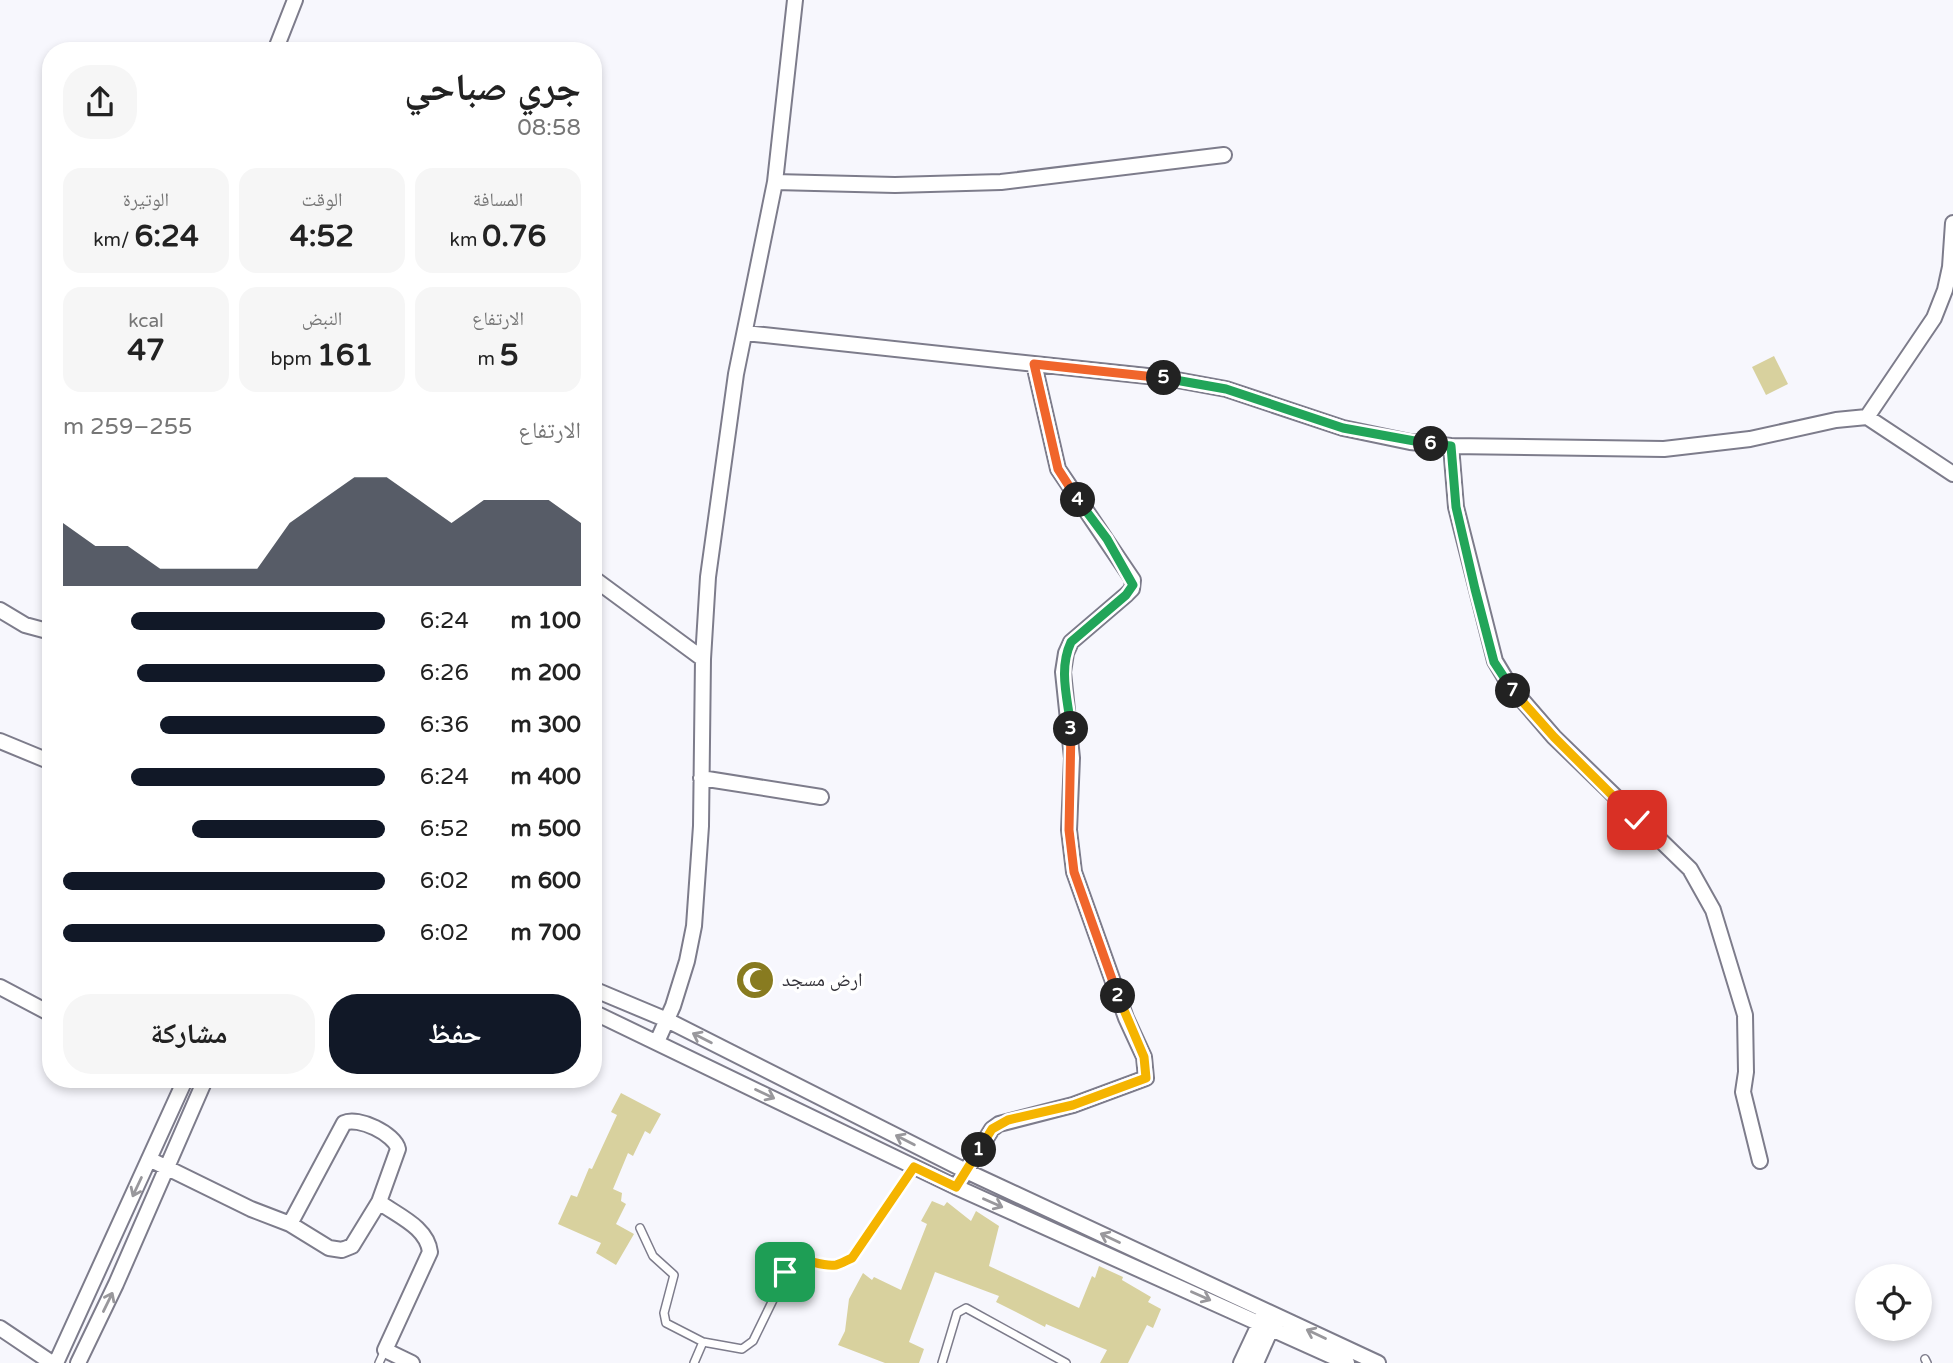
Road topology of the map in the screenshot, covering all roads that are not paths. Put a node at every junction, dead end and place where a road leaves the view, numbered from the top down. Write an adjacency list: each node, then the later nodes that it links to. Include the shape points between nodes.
1 (295, 0): 3 (street)
2 (795, 0): 5 (street)
3 (279, 42)
4 (1224, 155): 5 (street, via 1001,182)
5 (775, 182): 7 (street)
6 (1953, 223): 9 (street, via 1950,267 1934,318)
7 (745, 333): 8 (street); 15 (street, via 725,442)
8 (1034, 364): 10 (street, via 1226,389 1343,428); 32 (street, via 1058,469 1133,580 1132,589 1071,642 1063,672 1072,736 1069,830 1074,872 1144,1057 1146,1078 1073,1105 999,1124)
9 (1867, 417): 10 (street, via 1750,439 1664,449); 11 (street)
10 (1451, 446): 29 (street, via 1456,507 1494,662 1554,737 1690,869 1713,910 1745,1015 1742,1091)
11 (1953, 474)
12 (602, 585): 15 (street)
13 (0, 610): 14 (street)
14 (42, 630)
15 (703, 659): 18 (street)
16 (0, 741): 17 (street)
17 (42, 758)
18 (701, 778): 19 (street); 24 (street, via 694,926)
19 (821, 797)
20 (0, 987): 22 (street)
21 (602, 993): 24 (street)
22 (42, 1009)
23 (602, 1016): 25 (street)
24 (667, 1020): 25 (street); 32 (street, one-way to 24)
25 (657, 1042): 31 (street, one-way to 31)
26 (177, 1088): 28 (street)
27 (201, 1088): 30 (street)
28 (149, 1159): 30 (street); 41 (street, one-way to 41)
29 (1760, 1161)
30 (167, 1167): 35 (street); 42 (street, one-way to 30)
31 (914, 1167): 33 (street); 39 (lane, via 852,1258 835,1265 791,1263 749,1345 742,1349)
32 (966, 1171): 33 (street); 37 (street, one-way to 32)
33 (956, 1187): 37 (street, one-way to 37)
34 (379, 1202): 35 (street, via 352,1247 342,1250 329,1248); 35 (street, via 398,1146 393,1139 348,1120); 40 (street, via 420,1230 430,1252)
35 (290, 1224)
36 (639, 1227): 39 (lane, via 653,1256 674,1275 665,1320)
37 (1269, 1319): 47 (street); 48 (street); 49 (street); 50 (street, one-way to 37)
38 (0, 1328): 41 (street)
39 (703, 1342): 44 (lane)
40 (382, 1357): 43 (street)
41 (54, 1363)
42 (78, 1363)
43 (412, 1363)
44 (694, 1363)
45 (942, 1363): 46 (lane, via 957,1313 966,1308)
46 (1066, 1363)
47 (1241, 1363)
48 (1256, 1363)
49 (1348, 1363)
50 (1378, 1363)

